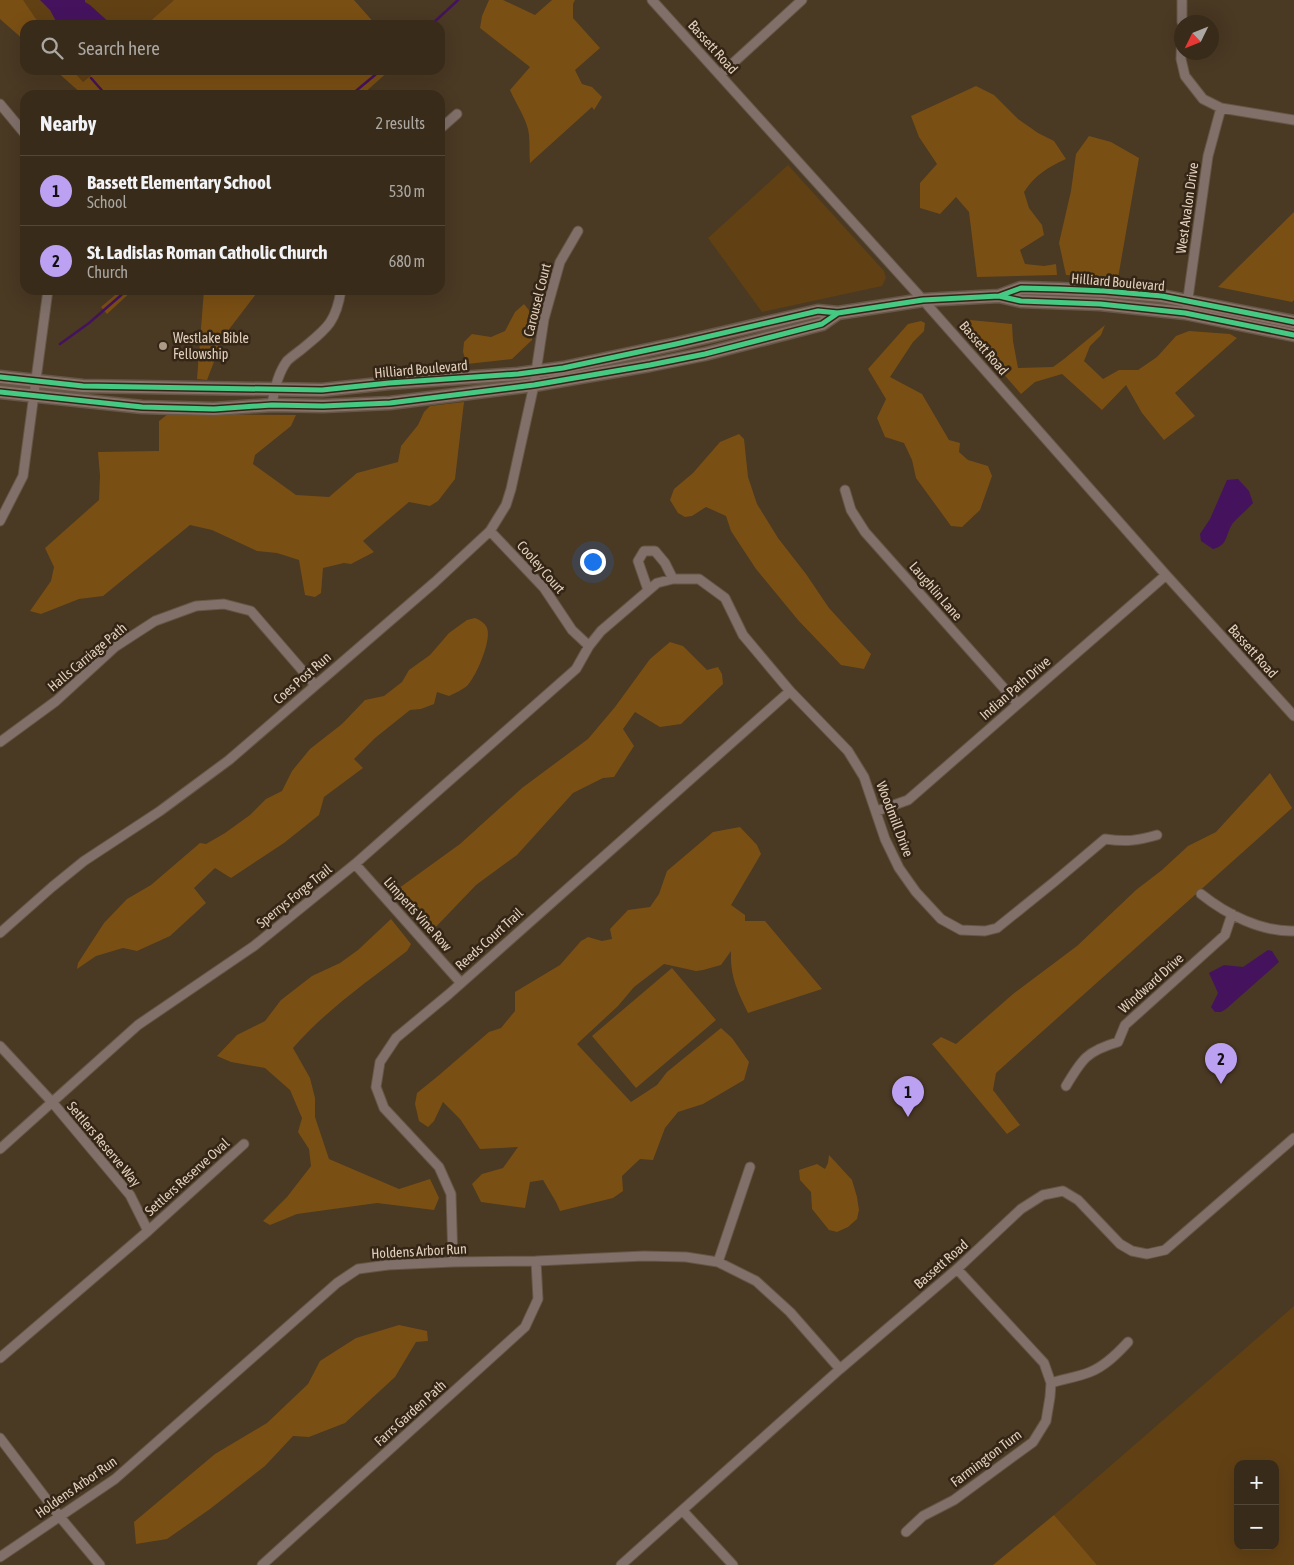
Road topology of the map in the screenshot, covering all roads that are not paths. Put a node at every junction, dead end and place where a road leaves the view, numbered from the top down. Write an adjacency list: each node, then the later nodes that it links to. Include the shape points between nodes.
1 (652, 0): 6 (street, Bassett Road)
2 (802, 0): 6 (street)
3 (1182, 0): 4 (street)
4 (1182, 15)
5 (1181, 60): 8 (street, via 1185,76 1203,98)
6 (720, 75): 16 (street, Bassett Road)
7 (1, 106): 12 (street)
8 (1221, 108): 10 (street); 17 (street, West Avalon Drive, via 1208,156)
9 (457, 114): 11 (street)
10 (1294, 120)
11 (445, 125)
12 (20, 128)
13 (578, 231): 21 (street, Carousel Court, via 560,262 544,318)
14 (47, 295): 22 (street)
15 (340, 295): 23 (street, via 328,328 287,361)
16 (923, 300): 17 (main road, Hilliard Boulevard, via 999,296 1021,302); 21 (main road, Hilliard Boulevard, via 838,313 818,311 563,368); 30 (street, Bassett Road)
17 (1186, 306): 18 (main road, Hilliard Boulevard); 19 (main road, Hilliard Boulevard)
18 (1294, 322)
19 (1294, 335)
20 (0, 377): 22 (main road, Hilliard Boulevard)
21 (535, 379): 23 (main road, Hilliard Boulevard, via 406,381 322,390); 26 (main road, Hilliard Boulevard, via 390,403); 29 (street, Coes Post Run, via 506,505)
22 (36, 381): 23 (main road, Hilliard Boulevard, via 83,386); 25 (street)
23 (274, 390): 26 (street)
24 (0, 392): 25 (main road, Hilliard Boulevard)
25 (35, 397): 26 (main road, Hilliard Boulevard, via 196,409); 28 (street, via 23,476)
26 (272, 405)
27 (845, 490): 36 (street, Laughlin Lane, via 851,510 865,532)
28 (0, 521)
29 (490, 531): 33 (street, Cooley Court, via 544,588 572,630); 34 (street, Coes Post Run)
30 (1166, 575): 36 (street, Indian Path Drive); 37 (street, Bassett Road)
31 (673, 579): 32 (street, Sperrys Forge Trail, via 657,583); 32 (street, via 655,551 644,550 638,561); 35 (street, Woodmill Drive, via 699,579 725,598 743,635)
32 (648, 590): 33 (street, Sperrys Forge Trail, via 601,631)
33 (589, 646): 41 (street, Sperrys Forge Trail, via 576,669)
34 (315, 685): 38 (street, Halls Carriage Path, via 251,611 224,604 196,606 155,620 115,648 56,701); 45 (street, Coes Post Run, via 229,760 84,861)
35 (790, 691): 39 (street, Woodmill Drive, via 848,751 864,777); 46 (street, Reeds Court Trail)
36 (1018, 704): 39 (street, Indian Path Drive, via 908,800)
37 (1294, 716)
38 (0, 742)
39 (877, 811): 40 (street, Woodmill Drive, via 885,839 899,868 941,919 961,930 997,928 1105,839 1138,841)
40 (1157, 834)
41 (355, 864): 46 (street, Limperts Vine Row); 49 (street, Sperrys Forge Trail, via 254,946 138,1025)
42 (1201, 894): 43 (street)
43 (1232, 914): 44 (street, via 1266,928); 48 (street, Windward Drive, via 1225,935 1125,1025 1118,1042 1102,1047 1081,1061)
44 (1294, 931)
45 (0, 933)
46 (461, 983): 56 (street, Reeds Court Trail, via 396,1038 380,1062 376,1086 384,1108 438,1167 451,1194)
47 (0, 1046): 49 (street, Settlers Reserve Way)
48 (1066, 1086)
49 (52, 1102): 52 (street, Sperrys Forge Trail); 54 (street, Settlers Reserve Way, via 130,1195)
50 (1294, 1138): 58 (street, Bassett Road, via 1165,1250 1147,1254 1132,1252 1120,1244 1078,1200 1063,1191 1042,1195 1022,1209)
51 (244, 1144): 54 (street, Settlers Reserve Oval)
52 (0, 1149)
53 (750, 1167): 57 (street)
54 (148, 1231): 60 (street)
55 (536, 1261): 56 (street, Holdens Arbor Run); 57 (street, Holdens Arbor Run, via 644,1256); 69 (street, Farrs Garden Path, via 538,1300 524,1327)
56 (453, 1262): 65 (street, Holdens Arbor Run, via 388,1264 358,1269 337,1283 115,1479)
57 (718, 1262): 61 (street, Holdens Arbor Run, via 756,1282 790,1312)
58 (957, 1269): 61 (street, Bassett Road); 62 (street, via 1044,1363)
59 (1128, 1342): 62 (street, via 1099,1368)
60 (0, 1358)
61 (840, 1369): 64 (street, Bassett Road)
62 (1051, 1383): 66 (street, Farmington Turn, via 1046,1421 1033,1442 954,1500 923,1516)
63 (0, 1438): 65 (street)
64 (683, 1511): 70 (street, Bassett Road); 71 (street)
65 (60, 1517): 67 (street, Holdens Arbor Run); 68 (street)
66 (906, 1532)
67 (0, 1557)
68 (100, 1565)
69 (262, 1565)
70 (621, 1565)
71 (733, 1565)

